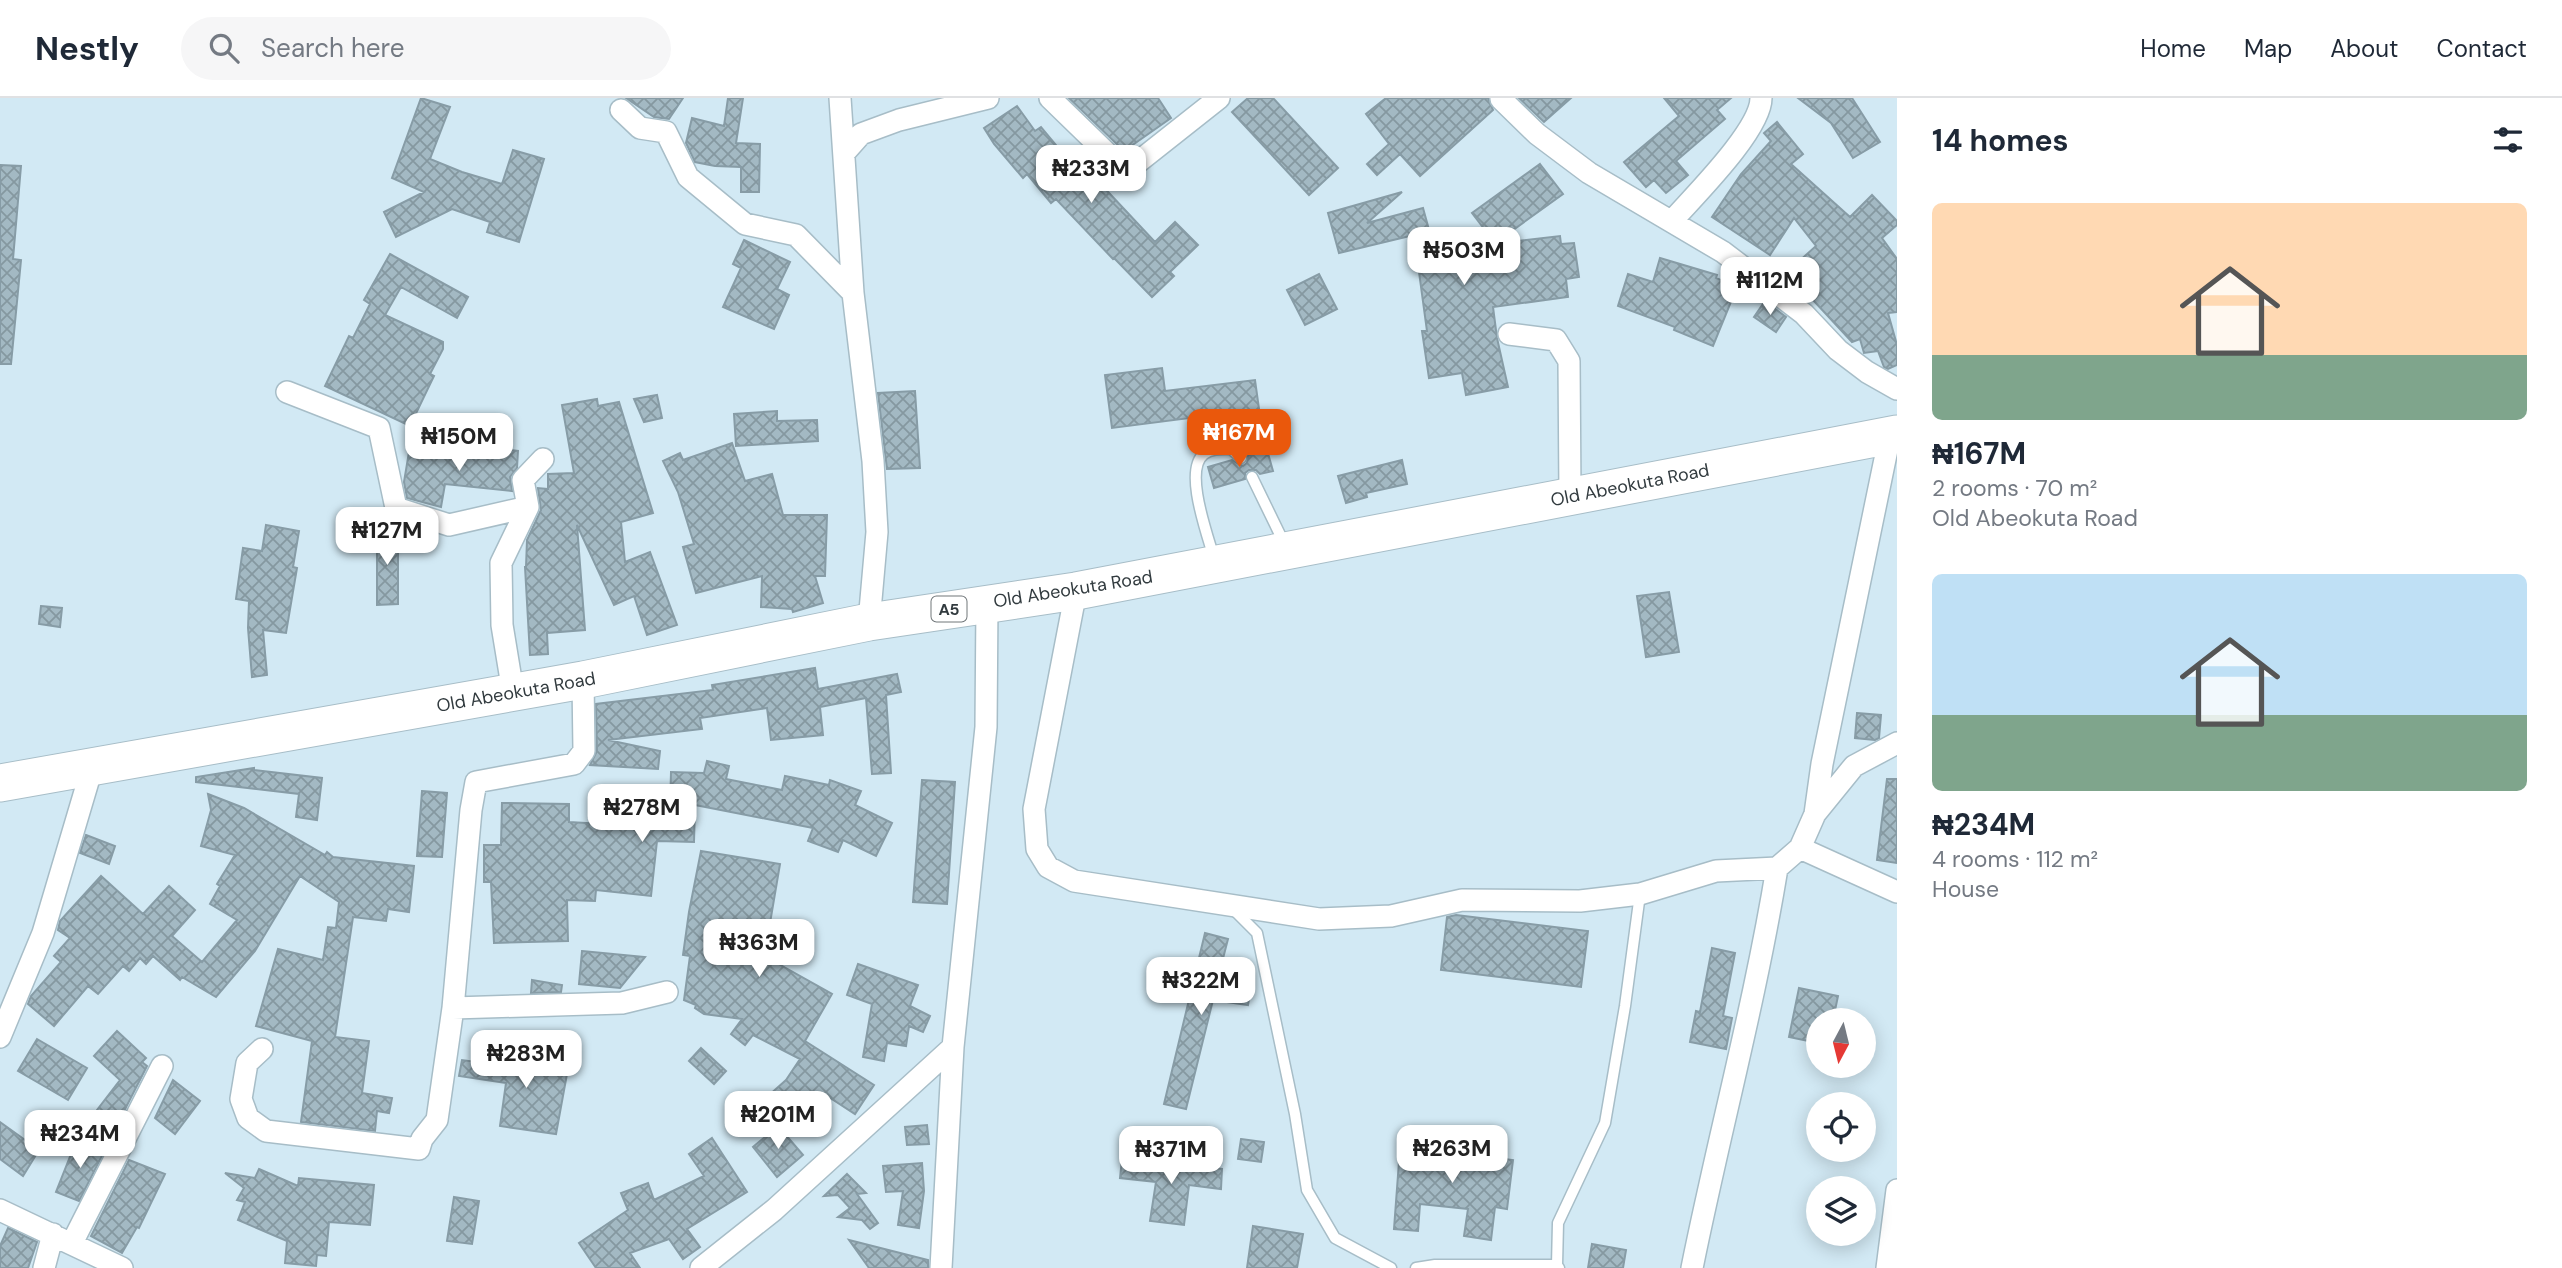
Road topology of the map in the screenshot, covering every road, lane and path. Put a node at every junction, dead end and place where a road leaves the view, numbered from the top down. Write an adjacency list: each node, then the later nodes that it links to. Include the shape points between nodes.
1 (841, 98): 8 (street)
2 (988, 98): 8 (street, via 861,134)
3 (1050, 98): 4 (street, via 1119,165 1133,166)
4 (1219, 98)
5 (1761, 98): 9 (street, via 1761,107 1741,142)
6 (1501, 99): 9 (street, via 1588,173)
7 (621, 110): 10 (street, via 640,128 666,132 688,177 745,224 796,235)
8 (845, 152): 10 (street)
9 (1672, 221): 12 (street, via 1723,252 1804,314 1838,350)
10 (853, 293): 24 (street, via 877,532)
11 (1509, 334): 18 (street, via 1556,340 1569,361)
12 (1897, 390)
13 (287, 392): 19 (street, via 379,428 396,508 449,525)
14 (1894, 435): 18 (highway, Old Abeokuta Road / A5); 30 (street)
15 (1241, 458): 21 (lane, via 1231,449 1216,449 1196,464 1195,479)
16 (543, 459): 19 (street, via 523,480)
17 (1252, 477): 20 (lane)
18 (1570, 496): 20 (highway, Old Abeokuta Road / A5)
19 (528, 507): 26 (street, via 501,563 502,625)
20 (1288, 550): 21 (highway, Old Abeokuta Road / A5)
21 (1216, 564): 22 (highway, Old Abeokuta Road / A5)
22 (1076, 591): 23 (highway, Old Abeokuta Road / A5); 35 (street, via 1034,809 1037,849 1048,867 1074,881)
23 (987, 603): 24 (highway, Old Abeokuta Road / A5); 39 (street, via 986,727)
24 (869, 622): 25 (highway, Old Abeokuta Road / A5)
25 (583, 680): 26 (highway, Old Abeokuta Road / A5); 37 (street, via 584,751 574,764 476,782)
26 (513, 692): 28 (highway, Old Abeokuta Road / A5)
27 (1897, 743): 30 (street, via 1854,766)
28 (92, 768): 29 (highway, Old Abeokuta Road / A5); 38 (street, via 43,933)
29 (0, 783)
30 (1815, 814): 31 (street)
31 (1800, 848): 32 (street); 33 (street)
32 (1777, 869): 34 (street, via 1716,871); 52 (street)
33 (1897, 892)
34 (1640, 894): 35 (street, via 1580,901 1462,900 1391,916 1319,919); 45 (lane, via 1605,1123 1558,1223)
35 (1230, 906): 50 (lane, via 1257,933 1307,1190 1335,1238)
36 (667, 992): 37 (street, via 622,1003)
37 (453, 1008): 40 (street, via 437,1120 419,1149 267,1131 248,1118 241,1099 247,1063)
38 (0, 1037)
39 (953, 1047): 48 (street, via 774,1210); 49 (street)
40 (262, 1049)
41 (162, 1066): 44 (street)
42 (1897, 1190): 53 (street)
43 (0, 1210): 44 (street)
44 (63, 1238): 46 (street); 47 (street)
45 (1558, 1266): 51 (lane)
46 (44, 1268)
47 (122, 1268)
48 (701, 1268)
49 (941, 1268)
50 (1391, 1268)
51 (1416, 1268)
52 (1692, 1268)
53 (1887, 1268)

